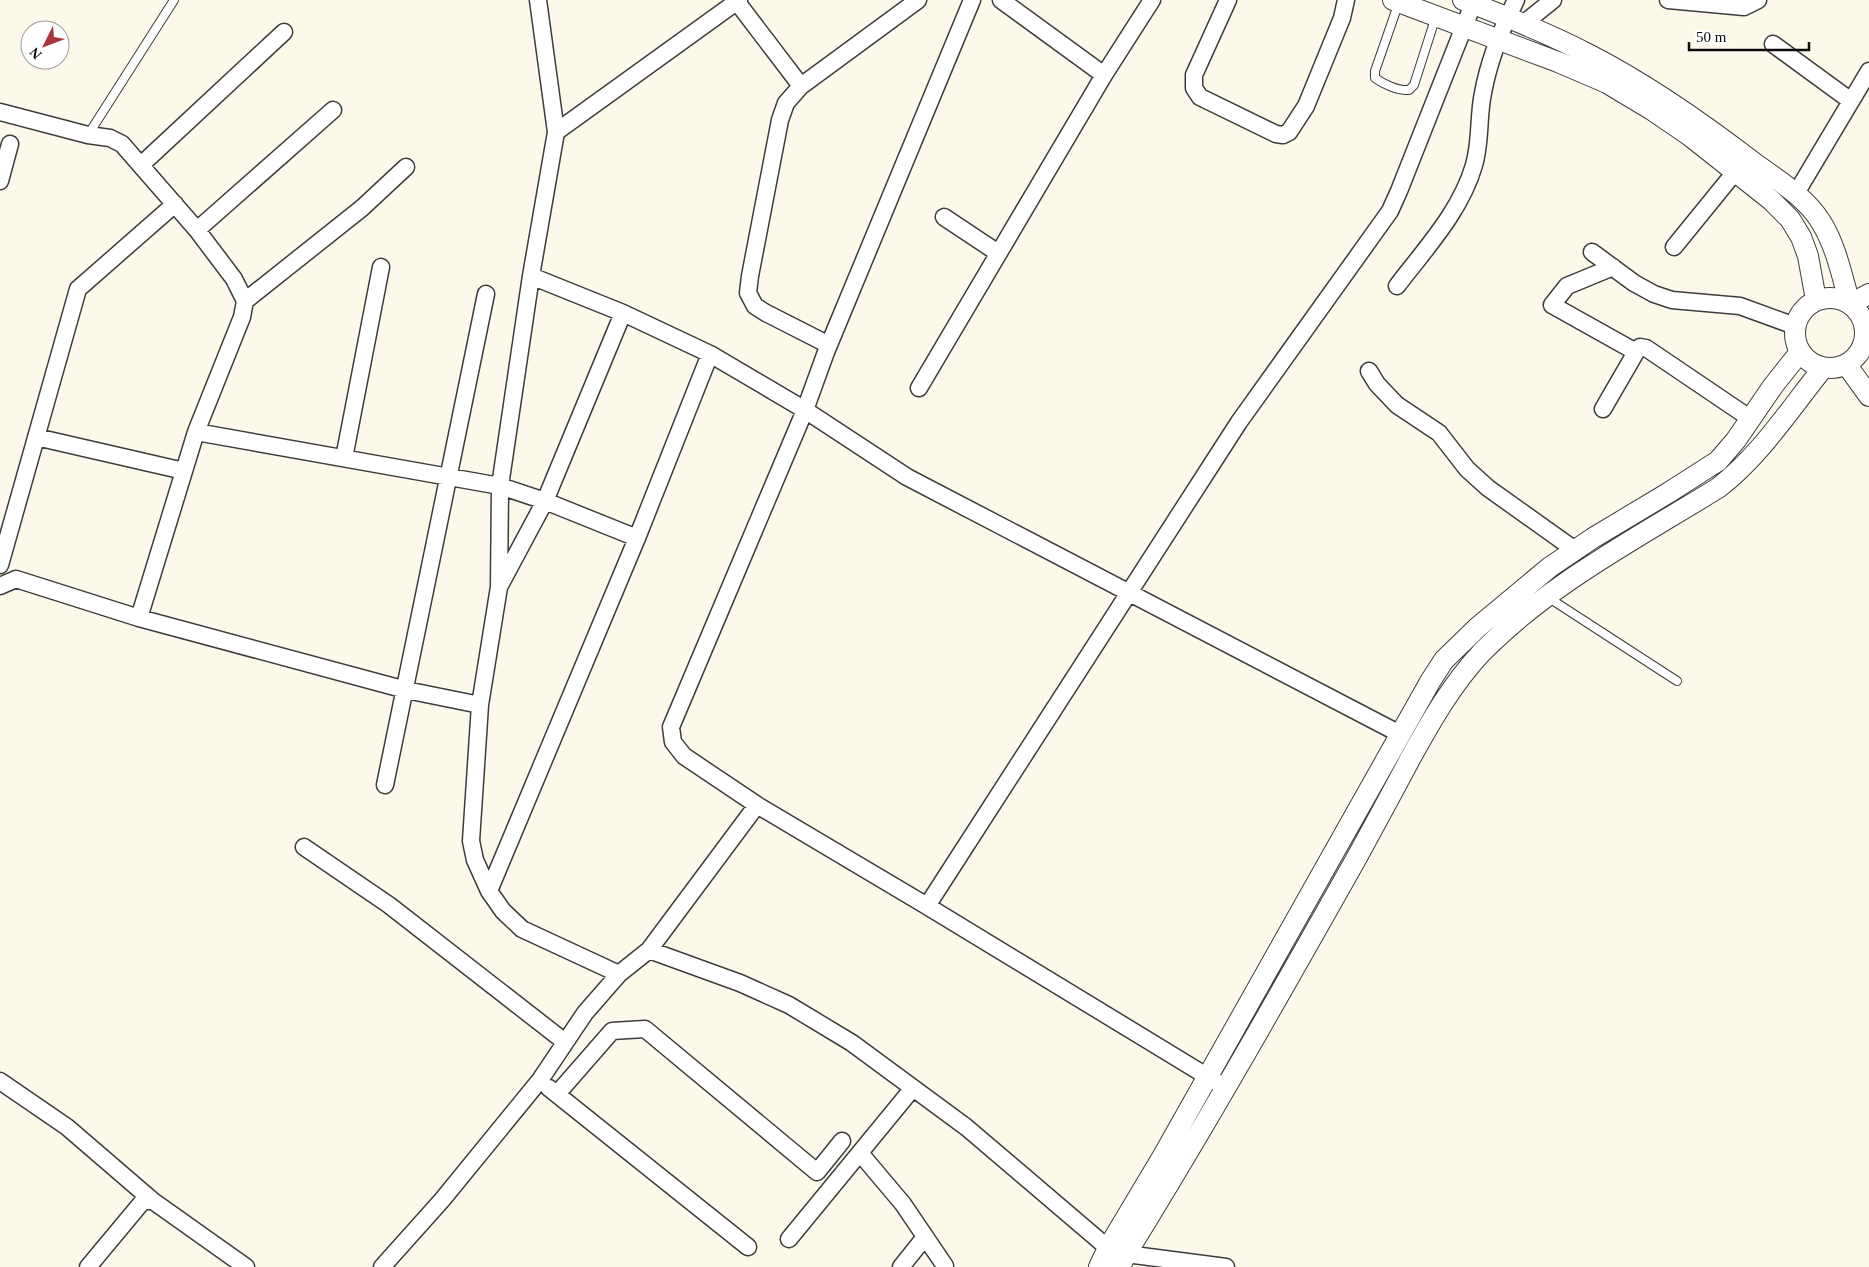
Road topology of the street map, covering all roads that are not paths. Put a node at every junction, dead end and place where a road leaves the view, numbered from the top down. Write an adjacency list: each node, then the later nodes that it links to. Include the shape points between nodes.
1 (174, 0): 28 (lane)
2 (538, 0): 27 (street)
3 (918, 0): 23 (street)
4 (972, 0): 52 (street)
5 (1001, 0): 22 (street)
6 (1152, 0): 22 (street)
7 (1228, 0): 8 (street, via 1194,75 1194,88 1200,97 1283,135 1289,132 1306,106 1342,18)
8 (1346, 0)
9 (1553, 0): 15 (street)
10 (1668, 0): 11 (street, via 1744,7)
11 (1758, 0)
12 (738, 1): 23 (street); 27 (street)
13 (1396, 1): 16 (street); 16 (lane, via 1375,72 1380,82 1404,91 1414,85)
14 (1468, 2): 15 (street); 17 (street)
15 (1516, 14): 19 (street); 34 (street, via 1632,78 1700,121)
16 (1436, 16): 17 (street)
17 (1465, 27): 19 (street); 78 (street, via 1390,211 1239,422)
18 (284, 32): 30 (street)
19 (1497, 39): 32 (street, via 1607,83 1690,136); 44 (street, via 1483,93 1475,163 1469,179 1452,211)
20 (1773, 44): 24 (street)
21 (1869, 71): 24 (street)
22 (1104, 75): 40 (street)
23 (802, 86): 52 (street, via 786,103 780,120 748,292 754,306)
24 (1851, 101): 34 (street)
25 (333, 110): 37 (street)
26 (0, 112): 28 (street)
27 (556, 132): 43 (street)
28 (88, 135): 30 (street, via 110,138 122,144)
29 (10, 144): 33 (street)
30 (141, 165): 35 (street)
31 (406, 168): 48 (street, via 362,208)
32 (1734, 172): 38 (street); 47 (street, via 1790,219 1808,256)
33 (0, 181)
34 (1795, 194): 49 (street, via 1821,222 1834,249)
35 (175, 204): 37 (street); 66 (street, via 78,290)
36 (944, 217): 40 (street)
37 (197, 230): 48 (street, via 234,279)
38 (1674, 247)
39 (1592, 252): 42 (street)
40 (998, 253): 60 (street)
41 (381, 268): 67 (street)
42 (1613, 268): 51 (street, via 1654,294 1672,300 1740,306); 54 (street, via 1567,286 1552,305)
43 (530, 276): 50 (street); 70 (street)
44 (1397, 286)
45 (486, 294): 69 (street)
46 (1869, 294): 49 (street)
47 (1816, 300): 49 (street, via 1828,297); 51 (street, via 1803,310)
48 (245, 301): 65 (street, via 242,317)
49 (1850, 304): 53 (street, via 1863,322)
50 (624, 313): 56 (street); 71 (street)
51 (1795, 326): 55 (street, via 1794,335)
52 (829, 345): 63 (street)
53 (1866, 348): 57 (street)
54 (1636, 352): 62 (street); 64 (street, via 1646,348)
55 (1800, 352): 58 (street); 64 (street)
56 (710, 354): 63 (street); 72 (street)
57 (1846, 364): 58 (street); 61 (street)
58 (1823, 368): 77 (street, via 1735,475 1595,564)
59 (1369, 371): 73 (street, via 1398,405 1439,433 1467,470)
60 (919, 388)
61 (1869, 396)
62 (1603, 409)
63 (805, 410): 78 (street, via 907,477); 85 (street, via 671,727 673,742 684,756)
64 (1751, 419): 73 (street, via 1718,461)
65 (196, 432): 67 (street); 68 (street)
66 (36, 437): 68 (street); 74 (street)
67 (344, 458): 69 (street)
68 (184, 471): 79 (street)
69 (448, 476): 70 (street); 81 (street)
70 (500, 486): 71 (street); 76 (street)
71 (545, 501): 72 (street); 76 (street)
72 (637, 538): 87 (street)
73 (1574, 550): 77 (street)
74 (0, 565)
75 (0, 586): 79 (street, via 16,579)
76 (499, 587): 82 (street)
77 (1540, 589): 80 (lane); 83 (street, via 1478,627 1444,660); 95 (street, via 1463,673 1442,703)
78 (1130, 594): 83 (street); 88 (street)
79 (139, 618): 81 (street)
80 (1677, 681)
81 (406, 690): 82 (street); 84 (street)
82 (480, 705): 87 (street, via 471,841 475,860)
83 (1400, 734): 92 (street)
84 (385, 784)
85 (757, 805): 88 (street); 89 (street)
86 (304, 847): 91 (street, via 390,904)
87 (489, 891): 90 (street, via 503,911 522,929)
88 (927, 906): 92 (street)
89 (649, 950): 90 (street); 96 (street, via 790,1005 852,1043)
90 (617, 977): 91 (street)
91 (565, 1042): 93 (street)
92 (1206, 1077): 95 (street); 104 (street, via 1163,1156)
93 (540, 1080): 97 (street); 108 (street, via 442,1200)
94 (0, 1081): 100 (street, via 67,1127)
95 (1225, 1087): 104 (street, via 1182,1164)
96 (913, 1088): 99 (street); 104 (street, via 966,1127)
97 (557, 1094): 98 (street, via 612,1031 645,1029 817,1172); 103 (street)
98 (842, 1141)
99 (864, 1148): 101 (street); 102 (street)
100 (153, 1200): 105 (street); 107 (street, via 143,1202)
101 (925, 1237): 106 (street); 109 (street)
102 (789, 1239)
103 (748, 1247)
104 (1118, 1257): 110 (street); 111 (street)
105 (236, 1264)
106 (945, 1266)
107 (88, 1267)
108 (382, 1267)
109 (900, 1267)
110 (1099, 1267)
111 (1226, 1267)

